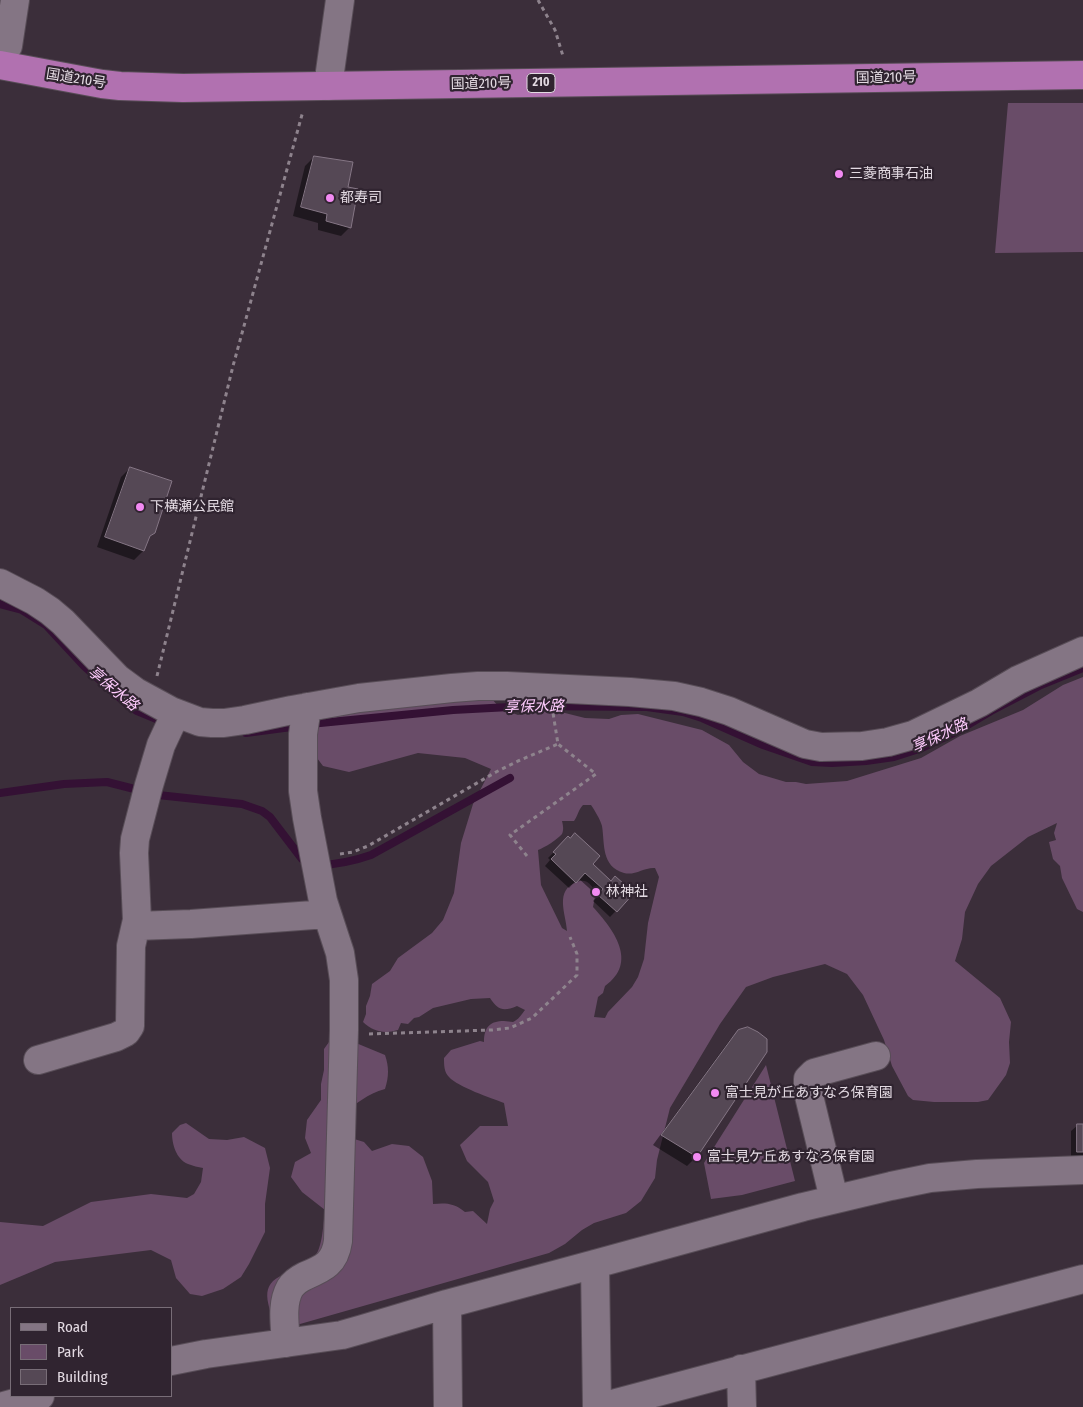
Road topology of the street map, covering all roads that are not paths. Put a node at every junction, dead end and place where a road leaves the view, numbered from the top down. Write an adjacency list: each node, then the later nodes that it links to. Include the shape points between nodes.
1 (15, 0): 3 (street)
2 (340, 0): 5 (street)
3 (4, 56): 5 (highway, 国道210号 / 210, via 74,80 120,86)
4 (1083, 75): 5 (highway, 国道210号 / 210)
5 (319, 86)
6 (0, 583): 9 (street, via 50,611 117,678)
7 (1083, 651): 8 (street, via 1018,680 913,735 862,746 805,744 729,711 674,696 478,686 359,698)
8 (306, 707): 9 (street, via 224,723 200,722); 10 (street, via 303,734 306,818)
9 (176, 713): 11 (street, via 161,745 135,839)
10 (327, 914): 11 (street); 19 (street, via 337,940 344,980 338,1246 328,1265 298,1279 291,1286 286,1301)
11 (136, 926): 13 (street, via 131,946 130,1026 122,1035)
12 (876, 1056): 15 (street, via 814,1074 808,1079 808,1092)
13 (38, 1060)
14 (1083, 1170): 15 (street, via 930,1178)
15 (834, 1199): 16 (street)
16 (596, 1264): 18 (street); 25 (street)
17 (1083, 1279): 21 (street)
18 (447, 1304): 19 (street, via 349,1333); 24 (street)
19 (286, 1343): 20 (street)
20 (172, 1361)
21 (741, 1369): 25 (street); 26 (street)
22 (36, 1397): 23 (street)
23 (0, 1407)
24 (448, 1407)
25 (599, 1407)
26 (742, 1407)

